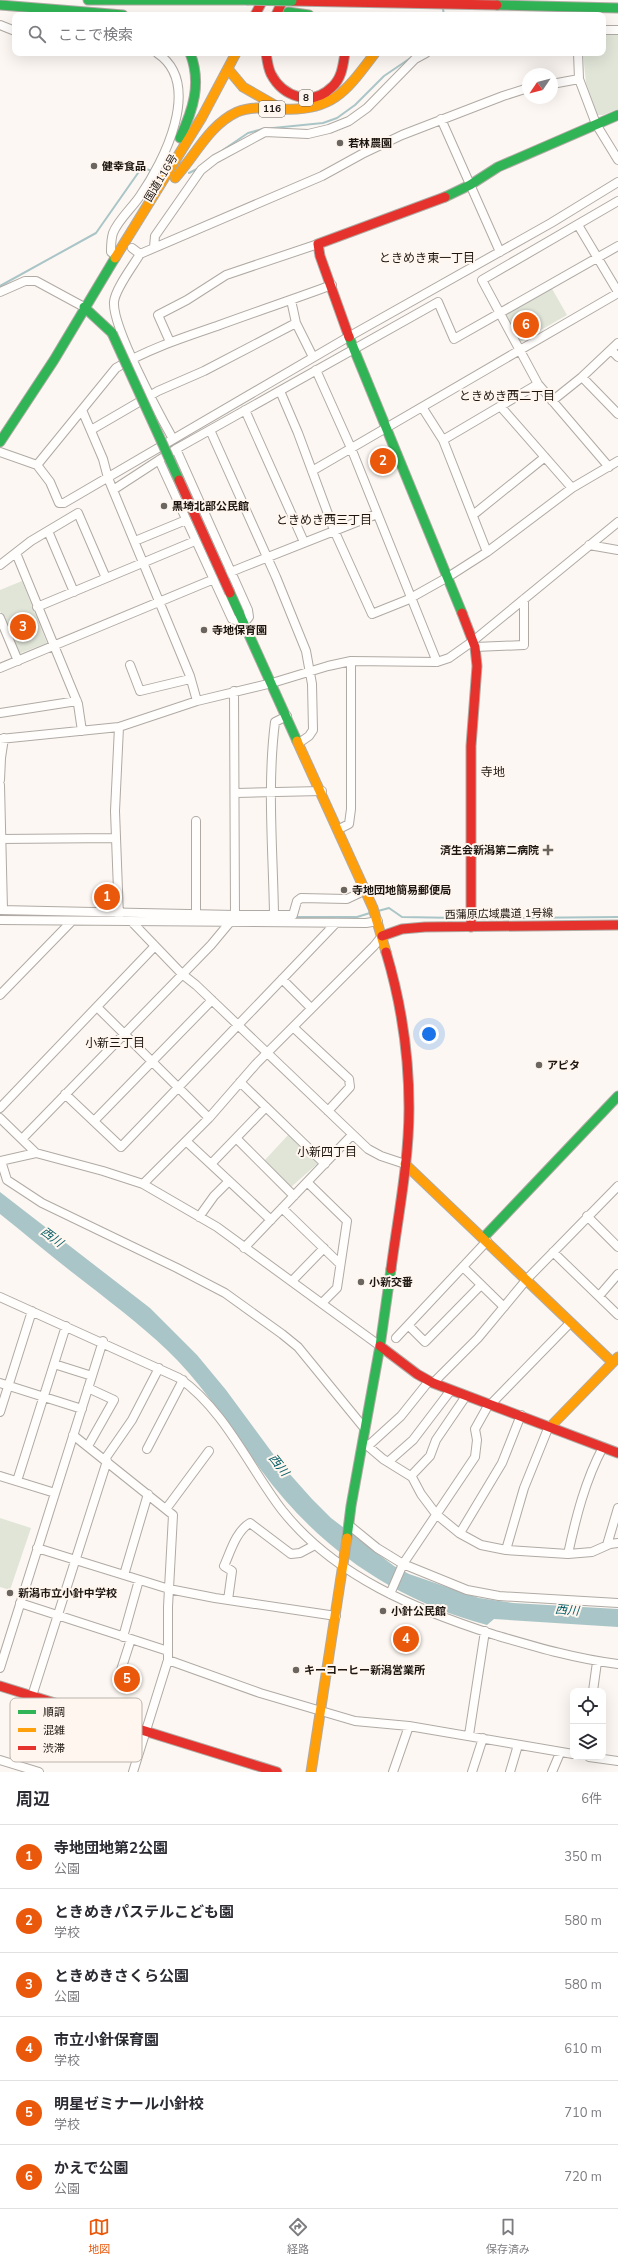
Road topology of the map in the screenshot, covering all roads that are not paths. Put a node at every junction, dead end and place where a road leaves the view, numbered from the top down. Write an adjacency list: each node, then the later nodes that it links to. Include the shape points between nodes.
1 (88, 0): 5 (main road)
2 (257, 0): 7 (main road)
3 (269, 0): 4 (main road, bridge); 7 (main road, bridge); 11 (main road); 12 (main road)
4 (288, 0): 8 (main road); 13 (main road)
5 (192, 1): 7 (main road)
6 (0, 5): 10 (main road)
7 (247, 6): 14 (main road)
8 (589, 7): 9 (main road); 15 (main road)
9 (618, 8)
10 (86, 12)
11 (258, 12)
12 (267, 12)
13 (278, 12)
14 (288, 12)
15 (520, 12)
16 (0, 25): 17 (street)
17 (12, 29)
18 (606, 30): 19 (street)
19 (618, 30)
20 (160, 56): 51 (street, via 173,71 178,87 179,100 175,125 141,195 113,234 111,252)
21 (191, 56): 43 (main road, via 196,73 193,107)
22 (234, 56): 29 (main road, 国道116号 / 116)
23 (244, 56): 30 (main road, 国道116号 / 116)
24 (266, 56): 25 (main road, 8, via 269,72 275,83 292,96 302,98 313,98 333,88 343,73)
25 (345, 56)
26 (373, 56): 34 (main road, 116, via 352,84 339,96 310,110)
27 (420, 56): 47 (street, via 367,108 350,120 308,134 265,132 215,159 201,170 155,236)
28 (578, 56): 31 (street)
29 (228, 69): 30 (main road); 43 (main road, 国道116号 / 116)
30 (233, 78): 34 (main road, via 244,89); 39 (main road, 国道116号 / 116)
31 (579, 79): 32 (street); 37 (street)
32 (558, 83)
33 (522, 90): 36 (street)
34 (288, 110): 39 (main road, 116, via 252,108 233,114 208,135 187,166)
35 (618, 115): 37 (main road)
36 (441, 120): 41 (street); 47 (street, via 362,154 322,176)
37 (596, 124): 38 (street); 41 (main road, via 498,167)
38 (618, 160)
39 (175, 178): 48 (main road, 国道116号 / 116)
40 (618, 182): 49 (street)
41 (470, 185): 45 (main road, via 434,203); 49 (street)
42 (618, 201): 44 (street)
43 (147, 208): 51 (main road, 国道116号 / 116)
44 (578, 225): 52 (street); 58 (street, via 482,280)
45 (318, 244): 53 (main road); 61 (street, via 226,275 158,315)
46 (618, 246): 52 (street)
47 (154, 247): 50 (street)
48 (132, 248): 50 (street); 57 (main road, 国道116号 / 116)
49 (500, 252): 60 (street)
50 (140, 254): 68 (street, via 120,286 114,302 118,322)
51 (116, 256): 57 (main road, 国道116号 / 116)
52 (598, 258): 55 (street); 58 (street)
53 (332, 285): 56 (street); 60 (main road)
54 (0, 292): 57 (street, via 25,281 36,281)
55 (618, 292): 64 (street)
56 (291, 300): 59 (street); 61 (street)
57 (84, 307): 85 (main road, 国道116号 / 116, via 54,360); 124 (main road, bridge, via 112,333)
58 (500, 314): 63 (street, via 454,339 438,302); 64 (street)
59 (296, 323): 66 (street); 73 (street)
60 (350, 336): 63 (main road); 66 (street)
61 (170, 342): 68 (street)
62 (618, 343): 65 (street)
63 (354, 349): 69 (street); 80 (main road)
64 (519, 350): 71 (street); 75 (street)
65 (611, 350): 67 (street); 70 (street)
66 (313, 357): 83 (street)
67 (618, 357)
68 (133, 358): 73 (street); 77 (street, via 116,368)
69 (316, 370): 72 (street); 86 (street)
70 (582, 377): 74 (street); 79 (street)
71 (538, 384): 74 (street); 76 (street)
72 (280, 391): 78 (street); 94 (street)
73 (150, 397): 81 (street); 83 (street)
74 (552, 401): 93 (street)
75 (422, 407): 80 (street); 84 (street)
76 (501, 407): 84 (street); 89 (street)
77 (82, 410): 81 (street); 92 (street)
78 (245, 410): 82 (street); 106 (street)
79 (618, 414)
80 (386, 428): 86 (street); 115 (main road)
81 (91, 430): 95 (street)
82 (210, 430): 87 (street); 111 (street)
83 (173, 439): 95 (street)
84 (443, 440): 99 (street)
85 (0, 442)
86 (351, 448): 94 (street); 98 (street)
87 (176, 449): 90 (street); 114 (street)
88 (0, 452): 92 (street)
89 (545, 457): 96 (street); 99 (street)
90 (159, 460): 97 (street); 100 (street)
91 (618, 461): 93 (street)
92 (38, 465): 95 (street, via 50,482 59,503 64,503)
93 (610, 466): 96 (street)
94 (312, 471): 102 (street)
95 (108, 478): 97 (street)
96 (572, 488): 109 (street)
97 (113, 490): 104 (street)
98 (377, 514): 102 (street); 119 (street)
99 (473, 515): 109 (street)
100 (186, 520): 104 (street); 105 (street)
101 (618, 522): 107 (street)
102 (334, 530): 106 (street); 119 (street, via 372,614)
103 (48, 531): 110 (street); 116 (street, via 78,513); 118 (street)
104 (135, 541): 112 (street)
105 (195, 541): 112 (street); 117 (street)
106 (304, 542): 111 (street)
107 (589, 545): 108 (street); 120 (street)
108 (618, 550)
109 (487, 552): 115 (street)
110 (16, 553): 113 (street); 122 (street)
111 (267, 557): 114 (street); 132 (street, via 306,651)
112 (143, 562): 116 (street); 121 (street)
113 (0, 565)
114 (232, 572): 117 (street); 124 (street, via 248,610 249,617)
115 (448, 577): 119 (street); 125 (main road)
116 (106, 578): 118 (street)
117 (214, 580): 121 (street); 124 (street, via 232,618)
118 (74, 592): 122 (street)
119 (412, 598): 129 (street)
120 (524, 599): 125 (street); 125 (street, via 524,645)
121 (160, 603): 126 (street); 133 (street)
122 (37, 607): 126 (street)
123 (0, 618): 127 (street)
124 (244, 623): 134 (main road)
125 (474, 644): 129 (street); 166 (main road, via 477,666 471,746)
126 (53, 646): 127 (street); 137 (street)
127 (18, 661): 131 (street)
128 (351, 661): 129 (street); 132 (street); 150 (street, via 351,809 349,824)
129 (437, 662)
130 (130, 665): 133 (street, via 140,690)
131 (0, 668)
132 (311, 671): 134 (street); 143 (street, via 313,730)
133 (190, 679): 136 (street)
134 (272, 683): 135 (street); 139 (main road)
135 (234, 691): 136 (street); 147 (street)
136 (197, 701): 140 (street)
137 (77, 702): 138 (street); 141 (street)
138 (0, 713)
139 (286, 716): 143 (main road); 148 (street, via 275,722)
140 (119, 727): 141 (street); 151 (street)
141 (82, 731): 142 (street)
142 (2, 739): 144 (street)
143 (299, 743): 146 (main road)
144 (0, 780)
145 (0, 785): 152 (street)
146 (322, 791): 148 (street); 150 (main road)
147 (236, 793): 148 (street); 158 (street)
148 (272, 794): 157 (street)
149 (196, 821): 156 (street)
150 (338, 829): 153 (main road)
151 (115, 838): 152 (street); 155 (street)
152 (1, 839): 154 (street)
153 (366, 890): 157 (street, via 347,899 301,898 297,901 293,915); 160 (main road)
154 (2, 910): 155 (street)
155 (118, 913): 156 (street); 162 (street)
156 (196, 914): 158 (street)
157 (274, 914): 158 (street)
158 (233, 918): 163 (street); 164 (street); 169 (street)
159 (0, 920): 161 (street)
160 (378, 921): 164 (street); 167 (main road)
161 (71, 922): 162 (street); 171 (street)
162 (120, 922): 163 (street)
163 (132, 922): 168 (street)
164 (336, 923): 170 (street)
165 (618, 925): 166 (main road, 西蒲原広域農道 1号線)
166 (471, 927): 167 (main road, 西蒲原広域農道 1号線, via 411,928)
167 (382, 936): 174 (street); 198 (main road, via 394,979 406,1056 409,1109)
168 (155, 946): 169 (street); 173 (street)
169 (182, 974): 172 (street); 177 (street)
170 (282, 980): 174 (street); 175 (street)
171 (0, 995)
172 (212, 1000): 175 (street); 179 (street)
173 (97, 1007): 177 (street); 185 (street)
174 (311, 1008): 176 (street)
175 (238, 1025): 178 (street); 181 (street)
176 (293, 1027): 178 (street); 186 (street, via 349,1080 350,1087)
177 (124, 1034): 179 (street); 182 (street)
178 (267, 1053): 180 (street); 186 (street)
179 (152, 1061): 181 (street); 189 (street)
180 (240, 1082): 184 (street); 188 (street)
181 (179, 1087): 188 (street); 189 (street, via 121,1147)
182 (66, 1094): 189 (street); 192 (street)
183 (618, 1096): 208 (main road)
184 (266, 1107): 191 (street); 197 (street)
185 (0, 1108)
186 (328, 1111): 190 (street)
187 (0, 1118): 192 (street)
188 (209, 1118): 193 (street)
189 (94, 1121)
190 (352, 1135): 197 (street); 198 (street, via 374,1154)
191 (236, 1138): 196 (street); 203 (street)
192 (22, 1139): 194 (street)
193 (186, 1141): 196 (street); 201 (street)
194 (36, 1153): 195 (street); 201 (street)
195 (0, 1161): 247 (street, via 7,1180 42,1203 225,1293 282,1334 298,1347)
196 (211, 1164): 199 (street)
197 (325, 1164): 200 (street)
198 (406, 1164): 208 (main road); 230 (main road)
199 (229, 1181): 206 (street); 207 (street)
200 (307, 1182): 203 (street); 213 (street, via 347,1221)
201 (143, 1184): 206 (street)
202 (616, 1191): 205 (street)
203 (294, 1196): 204 (street)
204 (282, 1208): 207 (street); 211 (street)
205 (587, 1216): 209 (street); 212 (street)
206 (199, 1217): 210 (street)
207 (271, 1220): 210 (street)
208 (486, 1239): 214 (street); 216 (main road)
209 (618, 1247)
210 (244, 1248): 217 (street)
211 (324, 1248): 213 (street); 217 (street)
212 (553, 1252): 216 (street); 219 (street)
213 (340, 1264): 221 (street, via 337,1288)
214 (463, 1267): 218 (street); 227 (street)
215 (618, 1274): 219 (street)
216 (527, 1280): 222 (street); 225 (main road)
217 (292, 1281): 221 (street)
218 (481, 1285): 222 (street); 227 (street, via 425,1342)
219 (599, 1296): 224 (street)
220 (0, 1297): 223 (street)
221 (322, 1303): 230 (street)
222 (504, 1307): 236 (street, via 478,1338)
223 (32, 1311): 226 (street); 237 (street)
224 (618, 1315)
225 (570, 1323): 231 (main road); 242 (street)
226 (66, 1326): 229 (street); 232 (street)
227 (409, 1326): 228 (street)
228 (396, 1338)
229 (103, 1342): 233 (street); 234 (street)
230 (380, 1346): 236 (main road); 247 (main road)
231 (615, 1360): 246 (main road)
232 (54, 1364): 234 (street); 241 (street)
233 (159, 1368): 235 (street); 255 (street, via 132,1420)
234 (92, 1376): 238 (street)
235 (183, 1380): 252 (street); 268 (street, via 200,1394 283,1511)
236 (431, 1382): 239 (main road); 249 (street, via 401,1416)
237 (4, 1385): 241 (street); 244 (street)
238 (88, 1388): 243 (street); 250 (street, via 114,1400)
239 (451, 1390): 240 (main road); 256 (street, via 413,1440)
240 (466, 1396): 242 (main road); 258 (street, via 436,1440 430,1456)
241 (44, 1397): 243 (street); 259 (street)
242 (490, 1404): 245 (main road); 264 (street, via 475,1429 475,1457)
243 (82, 1409): 248 (street)
244 (0, 1412)
245 (521, 1416): 246 (main road); 266 (street, via 502,1464)
246 (550, 1426): 251 (main road); 271 (street, via 524,1488)
247 (365, 1429): 249 (main road)
248 (74, 1435): 250 (street); 260 (street)
249 (366, 1444): 256 (street); 265 (main road, via 351,1506)
250 (88, 1446): 255 (street)
251 (603, 1447): 254 (main road); 272 (street, via 589,1475 577,1511)
252 (147, 1449)
253 (209, 1452): 263 (street)
254 (618, 1453)
255 (106, 1460): 261 (street); 273 (street)
256 (388, 1462): 258 (street)
257 (0, 1476): 259 (street)
258 (411, 1476): 264 (street)
259 (17, 1481): 260 (street)
260 (54, 1493): 270 (street)
261 (148, 1494): 263 (street); 276 (street)
262 (618, 1508): 269 (street)
263 (166, 1509): 278 (street, via 173,1515)
264 (436, 1514): 266 (street); 275 (street)
265 (350, 1527): 274 (main road); 275 (street)
266 (460, 1533): 271 (street, via 481,1545)
267 (618, 1543): 269 (street)
268 (315, 1545): 274 (street); 280 (street, via 300,1553 291,1554 250,1524 237,1538 224,1566 232,1571)
269 (607, 1545): 272 (street, via 592,1552)
270 (37, 1548): 273 (street); 281 (street)
271 (506, 1550): 272 (street)
272 (568, 1554)
273 (76, 1560): 276 (street); 283 (street)
274 (344, 1564): 279 (street); 284 (main road)
275 (402, 1564): 279 (street); 282 (street, via 467,1590 499,1596)
276 (124, 1575): 277 (street)
277 (140, 1580): 278 (street); 286 (street)
278 (169, 1589): 280 (street); 287 (street)
279 (391, 1592): 285 (street, via 445,1619)
280 (228, 1600): 284 (street)
281 (20, 1603): 283 (street); 290 (street)
282 (618, 1603)
283 (58, 1616): 286 (street); 294 (street)
284 (336, 1616): 296 (main road)
285 (485, 1631): 288 (street, via 551,1652); 300 (street)
286 (127, 1638): 287 (street); 291 (street)
287 (168, 1656): 296 (street, via 260,1693); 299 (street)
288 (598, 1662): 289 (street); 293 (street)
289 (618, 1664)
290 (0, 1668)
291 (121, 1670)
292 (0, 1686): 294 (main road)
293 (594, 1688)
294 (32, 1696): 295 (main road)
295 (38, 1698)
296 (320, 1710): 297 (street, via 355,1720); 313 (main road)
297 (409, 1726): 300 (street); 314 (street)
298 (142, 1731): 299 (main road)
299 (146, 1732): 302 (street); 312 (main road)
300 (468, 1735): 301 (street)
301 (483, 1738): 303 (street); 315 (street)
302 (142, 1743)
303 (518, 1745): 304 (street); 316 (street)
304 (560, 1753): 305 (street); 317 (street)
305 (570, 1754)
306 (606, 1759): 308 (street)
307 (0, 1760): 310 (street)
308 (618, 1761)
309 (136, 1762): 311 (street)
310 (38, 1772)
311 (132, 1772)
312 (277, 1772)
313 (311, 1772)
314 (394, 1772)
315 (472, 1772)
316 (510, 1772)
317 (552, 1772)

